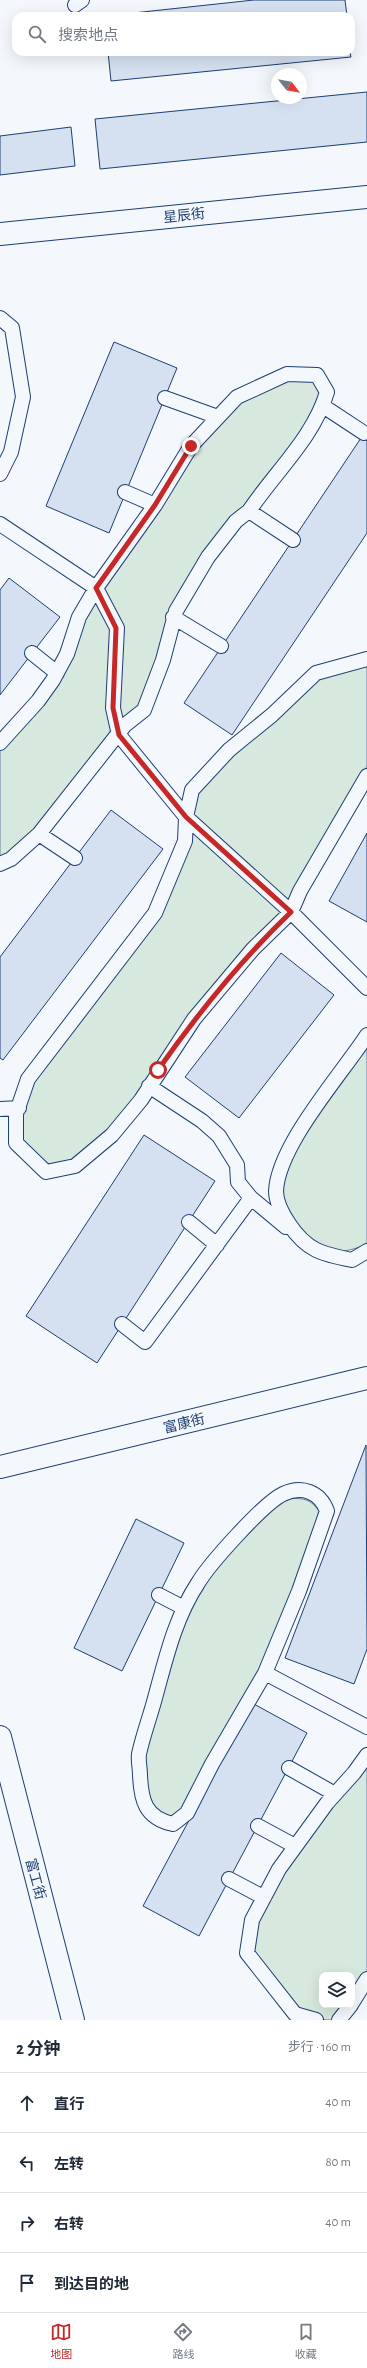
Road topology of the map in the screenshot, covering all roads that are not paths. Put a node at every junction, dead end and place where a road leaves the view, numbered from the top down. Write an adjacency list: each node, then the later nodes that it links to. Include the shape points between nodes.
1 (367, 197): 2 (street, 星辰街)
2 (0, 234)
3 (0, 318): 8 (lane, via 12,328 23,397 11,452)
4 (165, 398): 6 (lane)
5 (323, 406): 6 (lane, via 327,392 317,375 286,374 237,397); 7 (lane); 11 (lane, via 309,432)
6 (218, 417): 10 (lane, via 191,446)
7 (364, 433)
8 (0, 474)
9 (125, 492): 10 (lane)
10 (155, 505): 14 (lane)
11 (249, 511): 13 (lane); 15 (lane, via 236,521 208,558)
12 (0, 524): 14 (lane)
13 (293, 540)
14 (96, 588): 19 (lane, via 79,617 67,654); 20 (lane, via 116,628 113,708)
15 (173, 617): 16 (lane); 20 (lane, via 163,660 144,710 125,725)
16 (222, 646)
17 (32, 653): 19 (lane)
18 (367, 659): 23 (lane, via 316,673 230,750 192,790)
19 (57, 673): 21 (lane, via 38,701)
20 (119, 735): 23 (lane); 24 (lane, via 92,765)
21 (0, 743)
22 (367, 776): 27 (lane, via 300,891)
23 (186, 817): 27 (lane); 32 (lane, via 185,841 154,913 28,1079)
24 (40, 834): 25 (lane); 26 (lane)
25 (74, 858)
26 (1, 865)
27 (291, 912): 28 (lane); 30 (lane, via 252,949 194,1019)
28 (367, 988)
29 (367, 1035): 35 (lane, via 297,1134 283,1162 276,1191 282,1213)
30 (149, 1086): 32 (lane, via 112,1135 75,1166 46,1172 16,1143); 33 (lane, via 202,1121 219,1136 236,1165 238,1182)
31 (0, 1108): 32 (lane)
32 (18, 1108)
33 (251, 1198): 35 (lane); 36 (lane)
34 (189, 1222): 36 (lane)
35 (297, 1236): 37 (lane, via 321,1254 352,1260)
36 (217, 1245): 38 (lane, via 145,1342)
37 (367, 1251)
38 (122, 1324)
39 (367, 1378): 40 (street, 富康街)
40 (0, 1467)
41 (158, 1595): 42 (lane)
42 (184, 1608): 43 (lane, via 198,1582 216,1558 260,1512 283,1494 301,1489 316,1495 323,1501 327,1511 322,1531); 43 (lane, via 170,1642 139,1755 141,1790 147,1809 159,1821 173,1824 187,1813 212,1764)
43 (265, 1673): 44 (lane)
44 (367, 1727)
45 (0, 1737): 47 (street, 富工街)
46 (367, 1755): 49 (lane)
47 (3, 1766): 57 (street, 富工街)
48 (289, 1768): 49 (lane)
49 (335, 1794): 51 (lane)
50 (258, 1826): 51 (lane)
51 (295, 1846): 53 (lane)
52 (229, 1880): 53 (lane)
53 (263, 1897): 58 (lane, via 252,1920 247,1953 295,2014)
54 (367, 1979): 55 (lane)
55 (355, 1998)
56 (348, 2008): 59 (lane)
57 (73, 2020)
58 (316, 2020)
59 (339, 2020)

